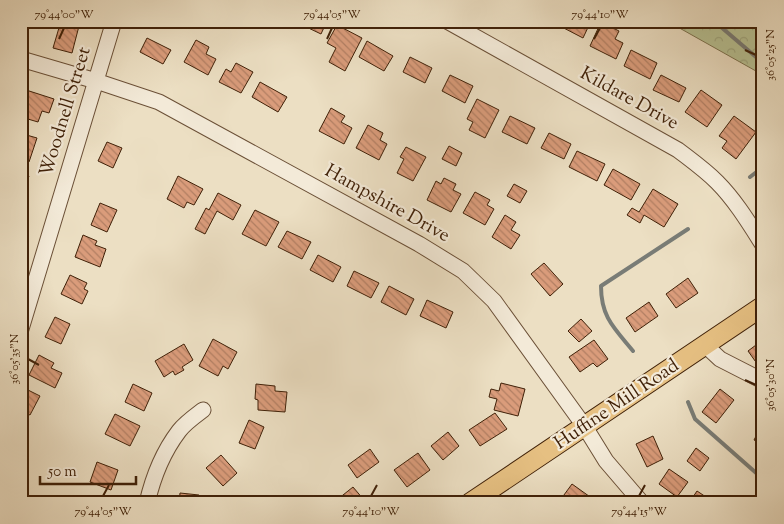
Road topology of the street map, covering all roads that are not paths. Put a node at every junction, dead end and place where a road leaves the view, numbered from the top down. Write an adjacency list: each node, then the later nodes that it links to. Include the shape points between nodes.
1 (114, 21): 4 (street, Woodnell Street)
2 (448, 21): 5 (street, Kildare Drive, via 678,150 718,183)
3 (21, 59): 4 (street, Hampshire Drive)
4 (96, 81): 7 (street, Woodnell Street); 11 (street, Hampshire Drive, via 159,102 463,271 494,301)
5 (763, 245)
6 (763, 306): 8 (main road, Huffine Mill Road)
7 (21, 329)
8 (705, 346): 9 (street, via 720,359); 11 (main road, Huffine Mill Road)
9 (763, 381)
10 (203, 410): 12 (street, via 180,429 166,449 152,481)
11 (585, 427): 13 (main road, Huffine Mill Road); 14 (street, Hampshire Drive, via 606,462)
12 (147, 503)
13 (470, 503)
14 (642, 503)

